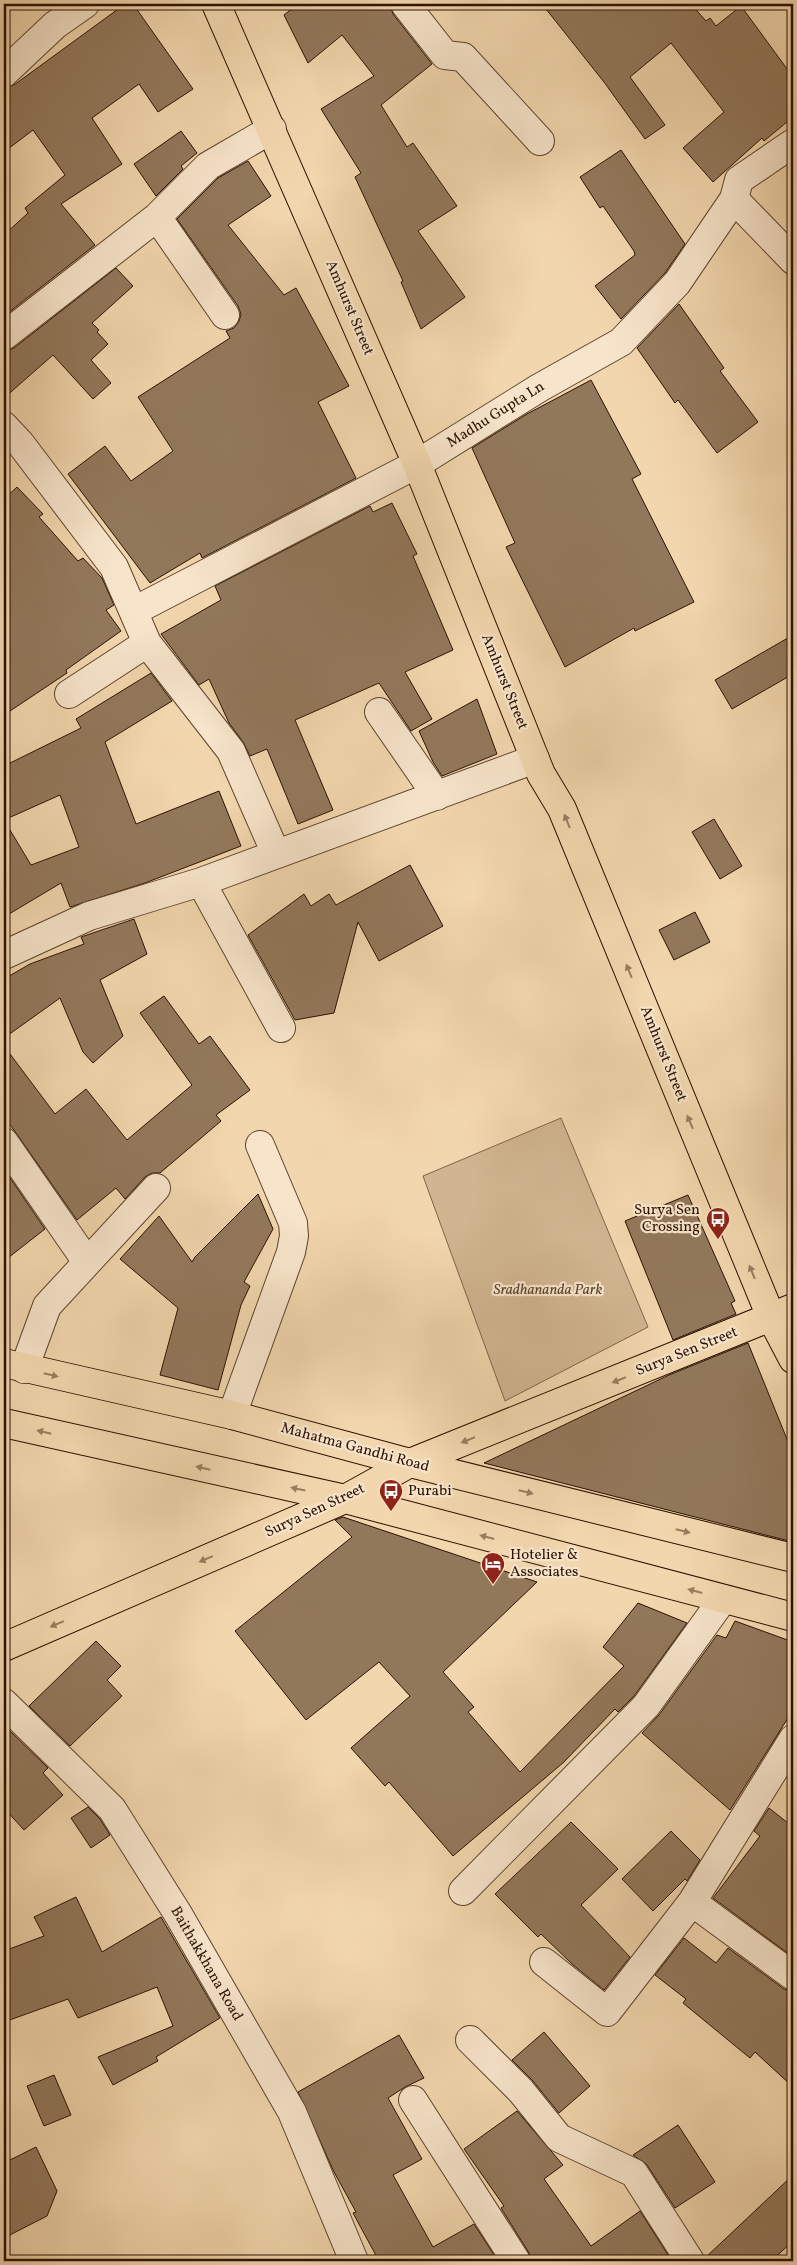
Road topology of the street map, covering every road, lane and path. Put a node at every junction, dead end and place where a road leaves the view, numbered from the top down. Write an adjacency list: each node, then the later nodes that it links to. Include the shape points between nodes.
1 (85, 4): 4 (street, via 55,24)
2 (216, 4): 5 (main road, Amhurst Street)
3 (405, 4): 6 (street, via 445,55 463,57)
4 (4, 73)
5 (272, 129): 9 (street, via 208,166); 14 (main road, Amhurst Street)
6 (540, 141)
7 (793, 144): 8 (street, Madhu Gupta Ln, via 739,180)
8 (734, 199): 10 (street); 14 (street, Madhu Gupta Ln, via 677,283 621,342 539,388)
9 (157, 217): 11 (street); 12 (street)
10 (793, 260)
11 (225, 315)
12 (4, 336)
13 (4, 426): 15 (street, via 114,567)
14 (417, 464): 15 (street, Madhu Gupta Ln); 19 (main road, Amhurst Street)
15 (134, 611): 16 (street)
16 (147, 643): 17 (street); 21 (street, via 231,751)
17 (69, 694)
18 (379, 712): 20 (street)
19 (535, 759): 20 (street); 29 (main road, Amhurst Street, one-way to 19, via 562,809)
20 (436, 796): 21 (street)
21 (276, 854): 22 (street)
22 (201, 882): 23 (street, via 89,916); 24 (street)
23 (4, 955)
24 (281, 1028)
25 (4, 1142): 28 (street)
26 (260, 1145): 32 (street, via 293,1222 294,1236)
27 (156, 1188): 28 (street)
28 (87, 1262): 31 (street, via 47,1306)
29 (782, 1312): 30 (main road, Amhurst Street); 34 (main road, Surya Sen Street, one-way to 34)
30 (793, 1359)
31 (14, 1366): 32 (main road, Mahatma Gandhi Road, one-way to 32)
32 (232, 1415): 34 (main road, Mahatma Gandhi Road)
33 (4, 1423): 35 (main road, one-way to 33)
34 (410, 1463): 35 (main road, Surya Sen Street); 36 (main road, Mahatma Gandhi Road, one-way to 36)
35 (345, 1499): 37 (main road, one-way to 35); 39 (main road, Surya Sen Street, one-way to 39)
36 (793, 1558)
37 (723, 1599): 38 (main road); 42 (street, via 646,1706)
38 (793, 1617)
39 (4, 1647)
40 (4, 1704): 48 (street, Baithakkhana Road, via 112,1809 178,1914 292,2112)
41 (793, 1739): 43 (street)
42 (463, 1890)
43 (692, 1902): 44 (street, via 607,2012); 45 (street)
44 (544, 1962)
45 (793, 1976)
46 (470, 2040): 50 (street, via 521,2091 559,2138 634,2173)
47 (413, 2100): 49 (street)
48 (354, 2261)
49 (516, 2261)
50 (690, 2261)

